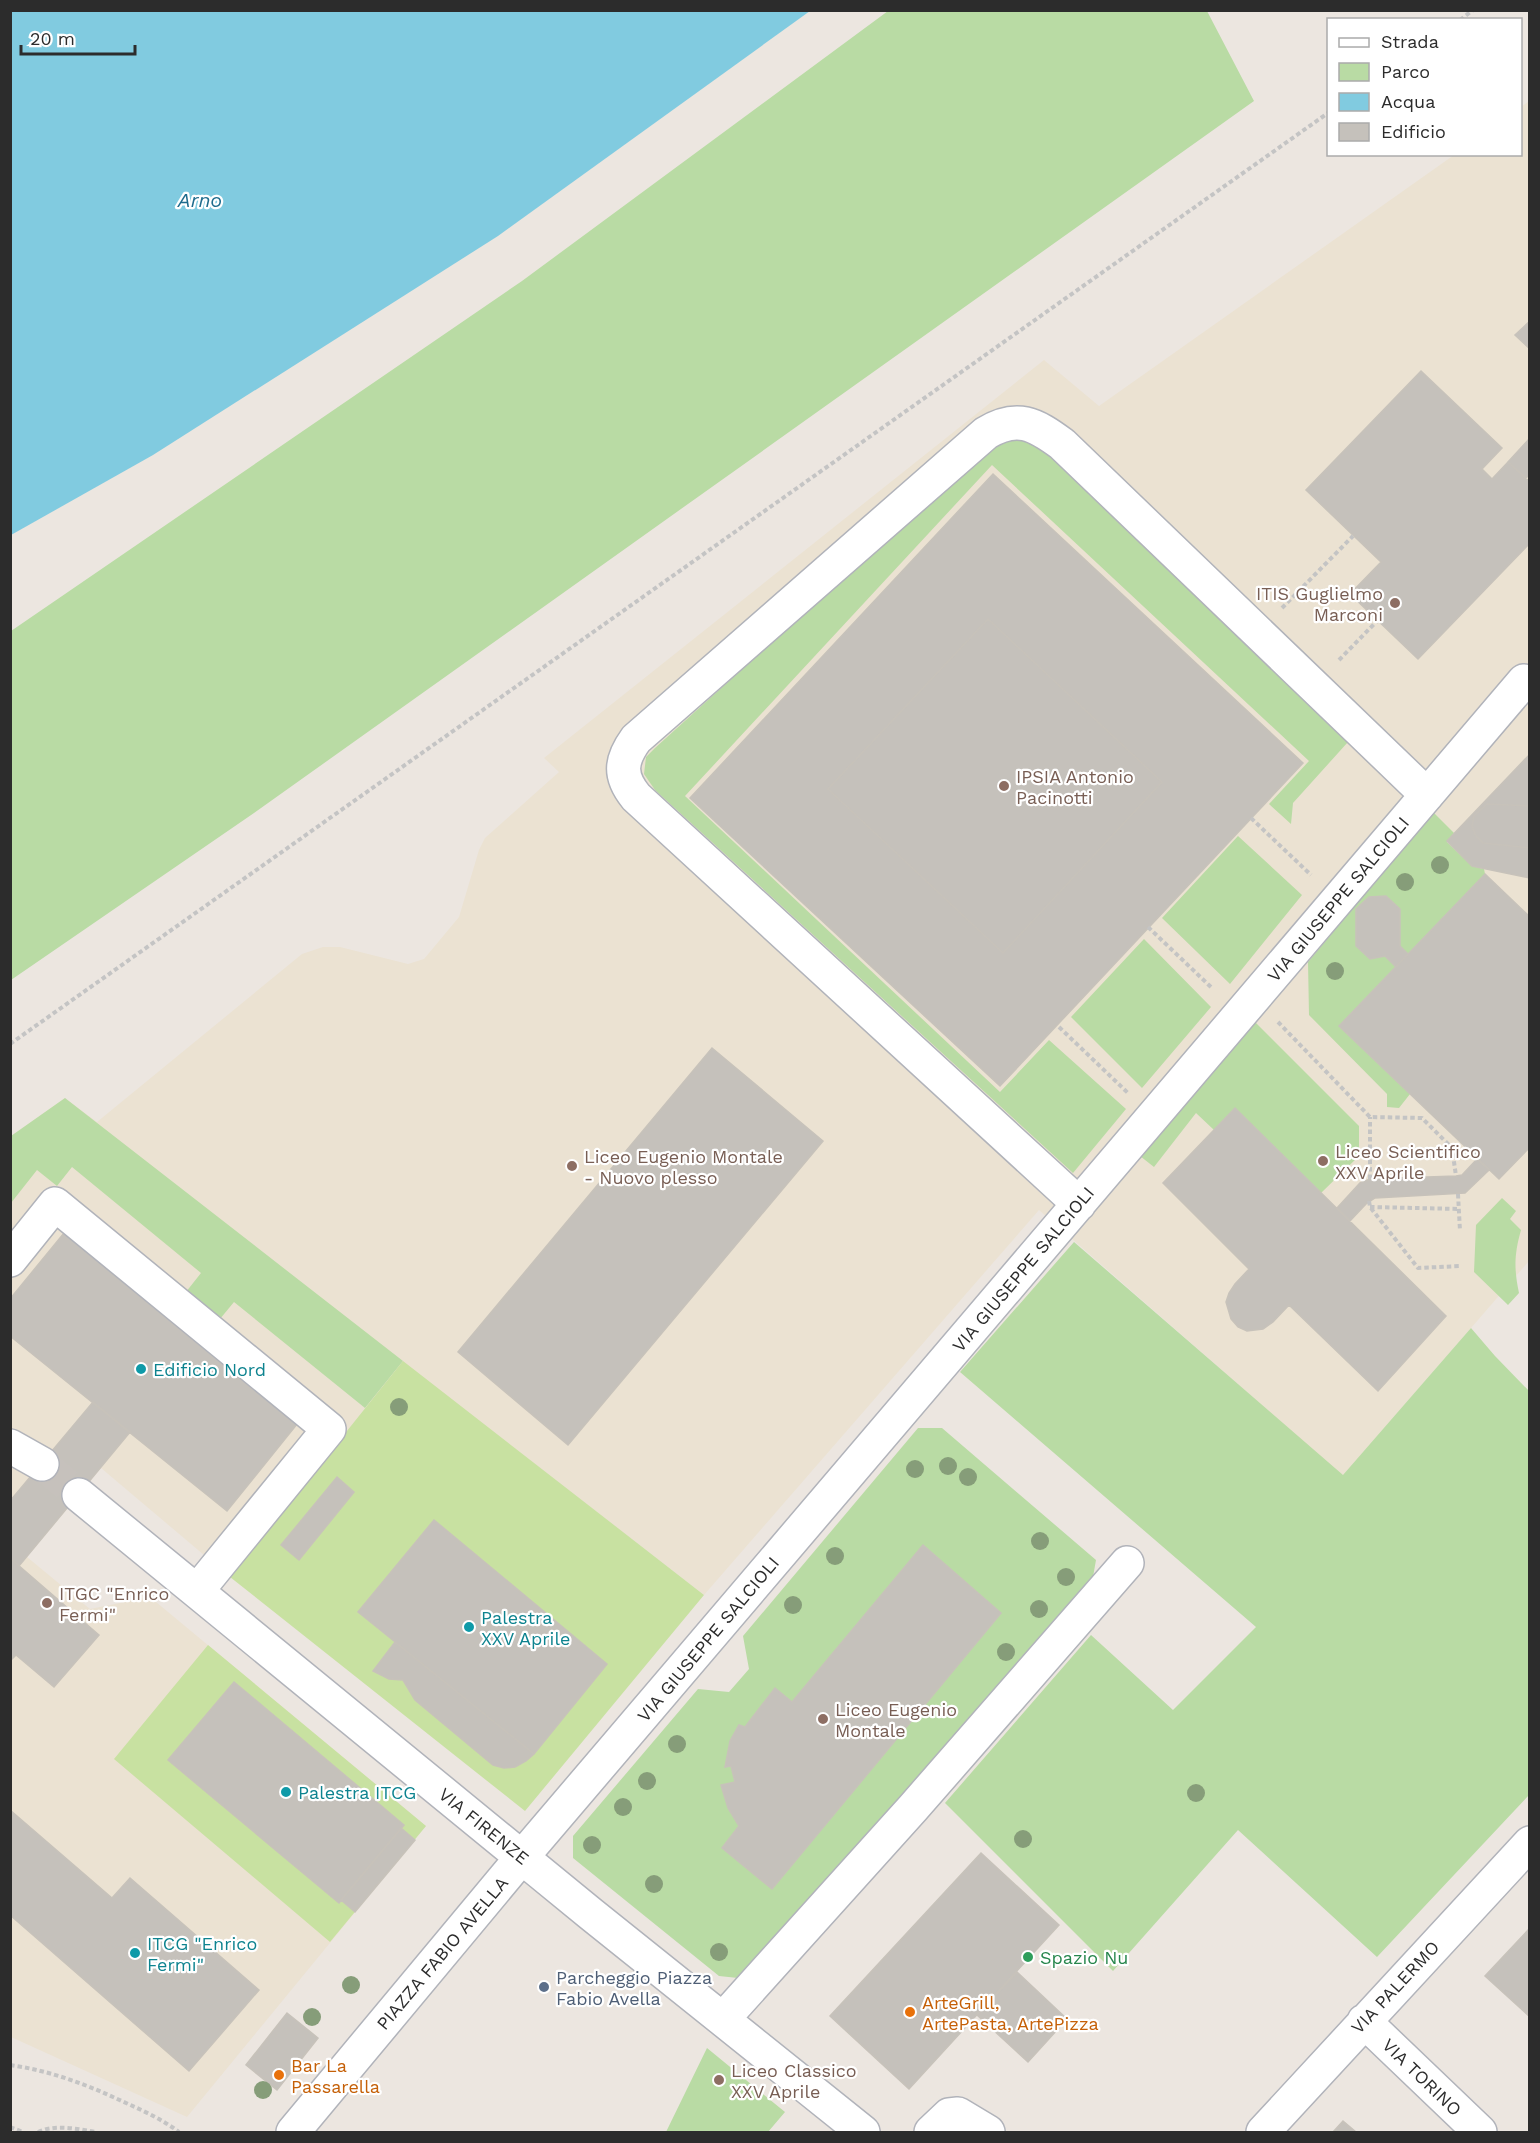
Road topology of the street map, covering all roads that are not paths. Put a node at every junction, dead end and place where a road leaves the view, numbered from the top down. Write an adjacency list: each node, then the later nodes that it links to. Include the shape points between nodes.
1 (1524, 681): 2 (street, VIA GIUSEPPE SALCIOLI)
2 (1427, 795): 3 (street, VIA GIUSEPPE SALCIOLI); 3 (street, via 1062,444 1041,429 1015,422 993,429 977,441 630,748 623,772 636,797)
3 (1078, 1204): 11 (street, VIA GIUSEPPE SALCIOLI)
4 (10, 1260): 9 (street, via 55,1204 329,1429)
5 (10, 1446): 6 (street)
6 (42, 1464)
7 (78, 1494): 9 (street, VIA FIRENZE)
8 (1127, 1563): 12 (street)
9 (196, 1591): 11 (street, VIA FIRENZE)
10 (1530, 1844): 13 (street, VIA PALERMO)
11 (522, 1857): 12 (street, VIA FIRENZE); 14 (street, PIAZZA FABIO AVELLA)
12 (723, 2019): 15 (street, VIA FIRENZE)
13 (1364, 2021): 18 (street, VIA PALERMO); 19 (street, VIA TORINO)
14 (293, 2133)
15 (862, 2133)
16 (931, 2133): 17 (street, via 949,2115 958,2114)
17 (988, 2133)
18 (1263, 2133)
19 (1480, 2133)

